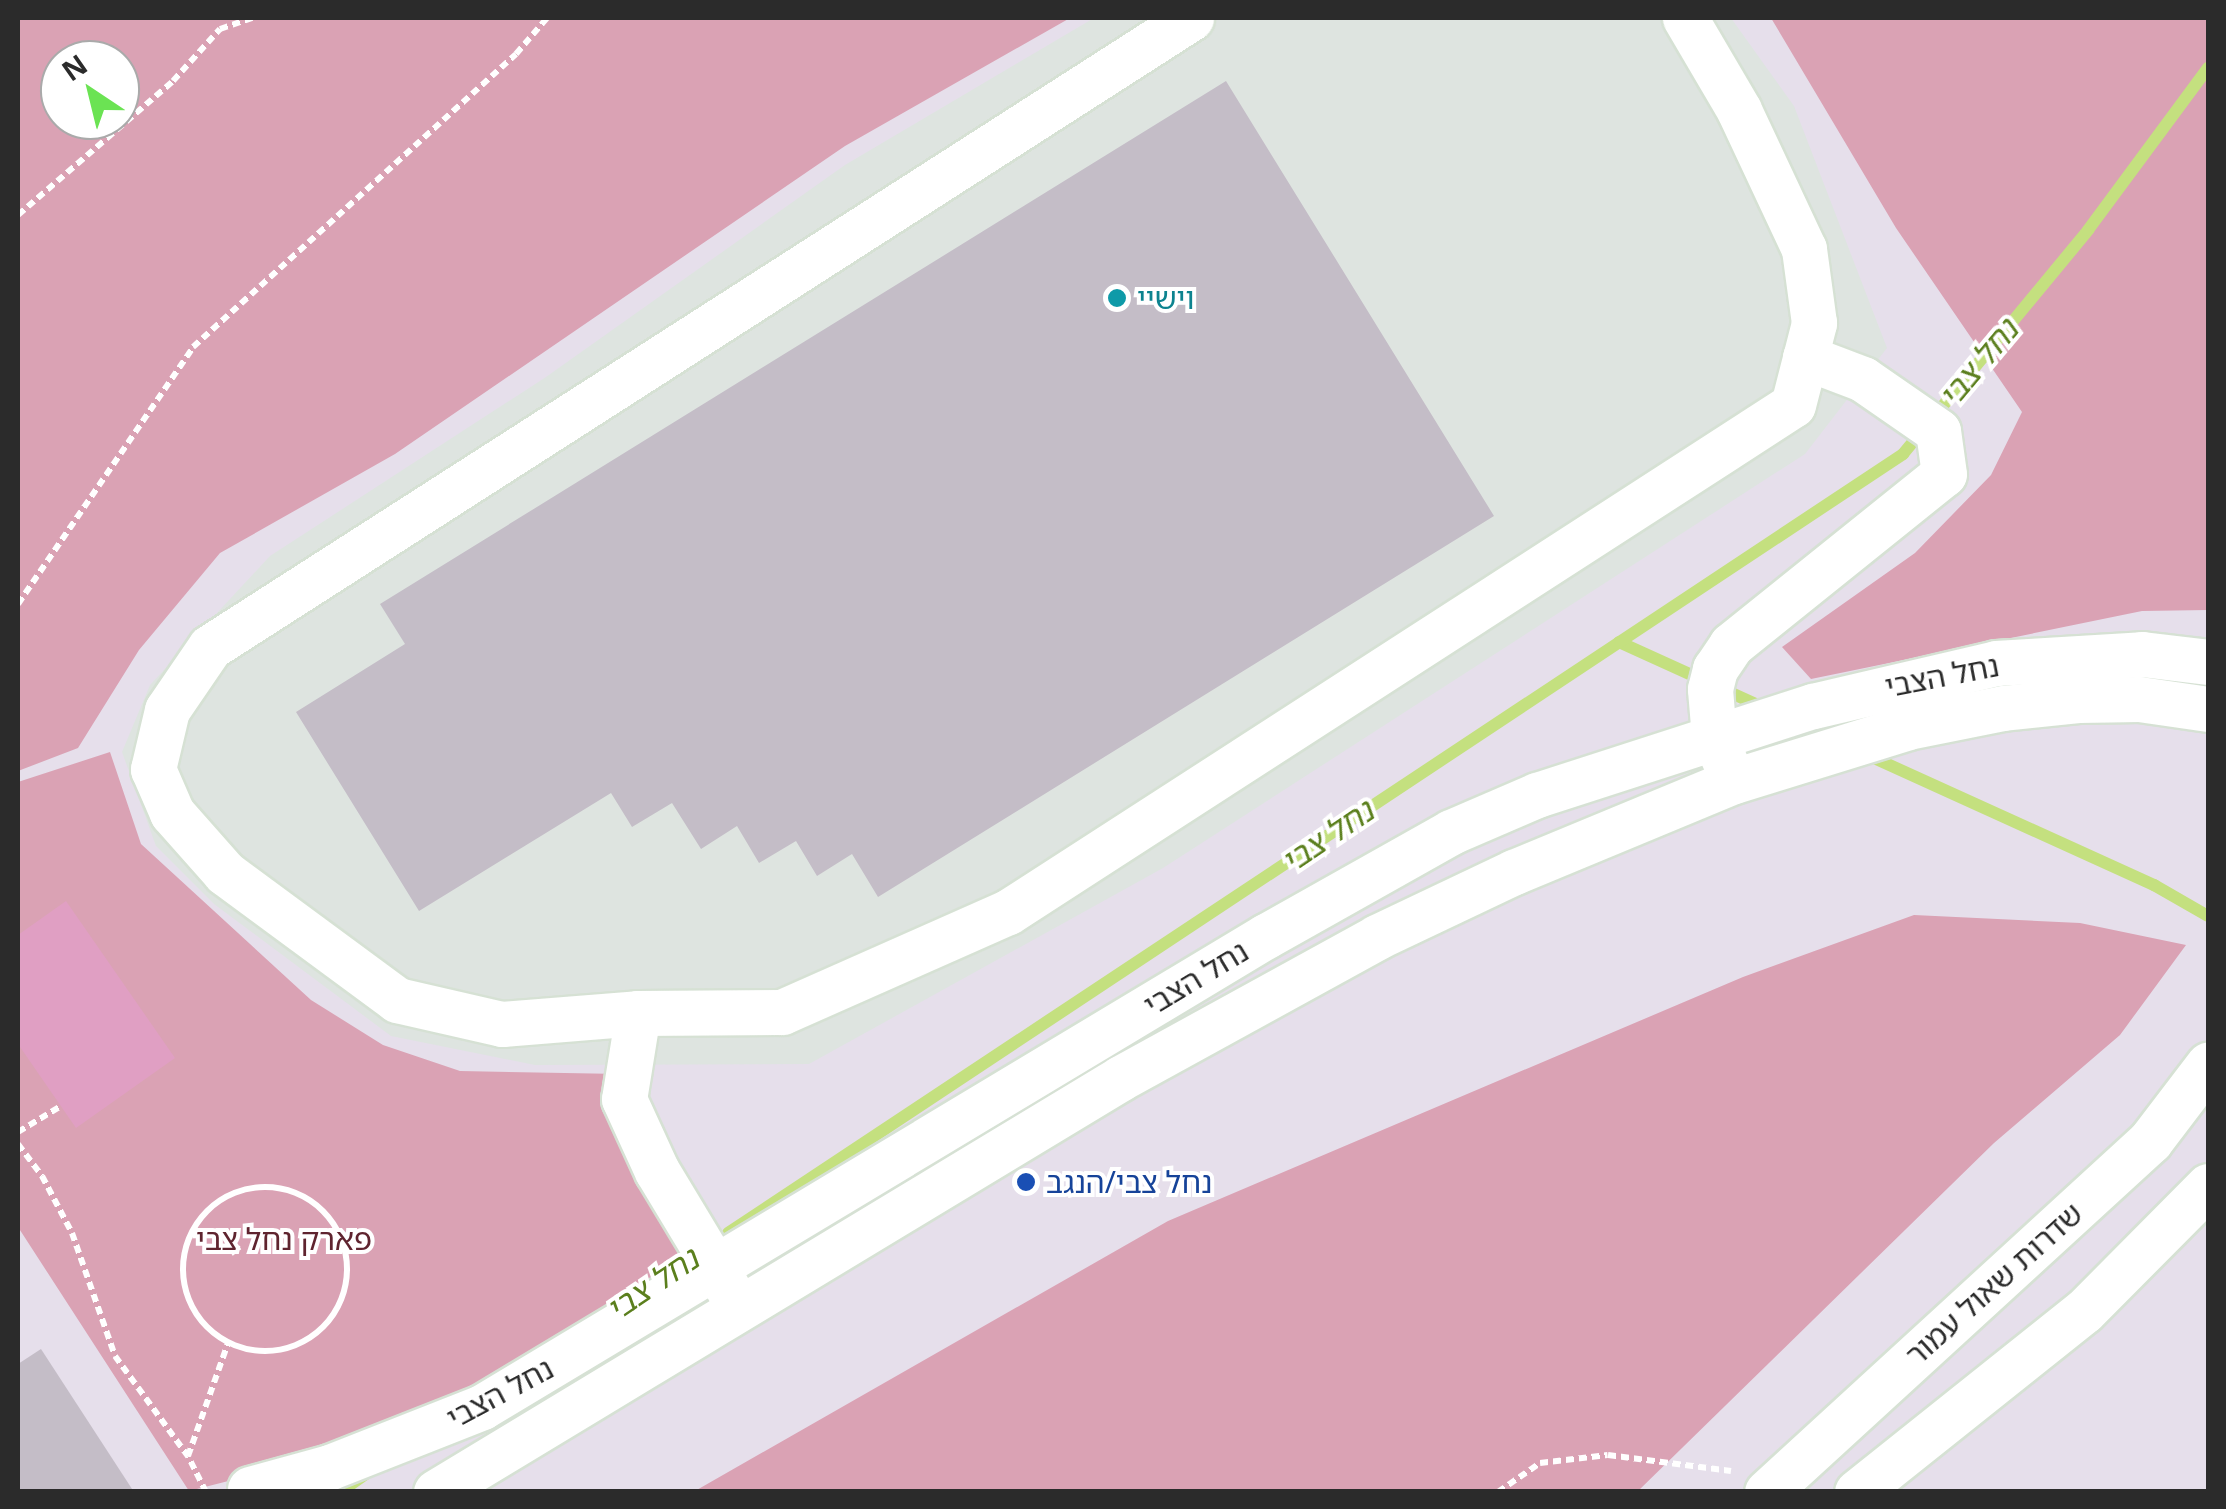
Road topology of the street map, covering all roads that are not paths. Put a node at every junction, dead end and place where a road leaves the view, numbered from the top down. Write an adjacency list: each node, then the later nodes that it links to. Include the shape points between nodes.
1 (1191, 18): 8 (street, via 210,647 166,710 153,768 172,813 226,872 397,1000 502,1024)
2 (1685, 18): 3 (street, via 1739,110 1804,249 1814,323)
3 (1805, 357): 6 (street, via 1863,379 1938,432 1944,474 1731,645 1710,689); 8 (street, via 1793,404 1008,912 782,1012)
4 (2208, 662): 6 (street, נחל הצבי, via 2142,654 1996,663 1898,682)
5 (2208, 708): 7 (street, נחל הצבי, via 2140,699 2003,708 1875,736)
6 (1714, 737): 7 (street); 11 (street, נחל הצבי, via 1537,795 1450,832)
7 (1734, 782): 12 (street, נחל הצבי, via 1514,872 1377,937 984,1157)
8 (638, 1013): 11 (street, via 624,1099)
9 (2208, 1065): 13 (street, שדרות שאול עמור, via 2150,1140)
10 (2208, 1186): 16 (street, via 2084,1311)
11 (716, 1268): 12 (street); 14 (street, נחל הצבי, via 482,1407 330,1467)
12 (738, 1307): 15 (street, נחל הצבי)
13 (1774, 1484)
14 (248, 1491)
15 (436, 1492)
16 (1857, 1492)

